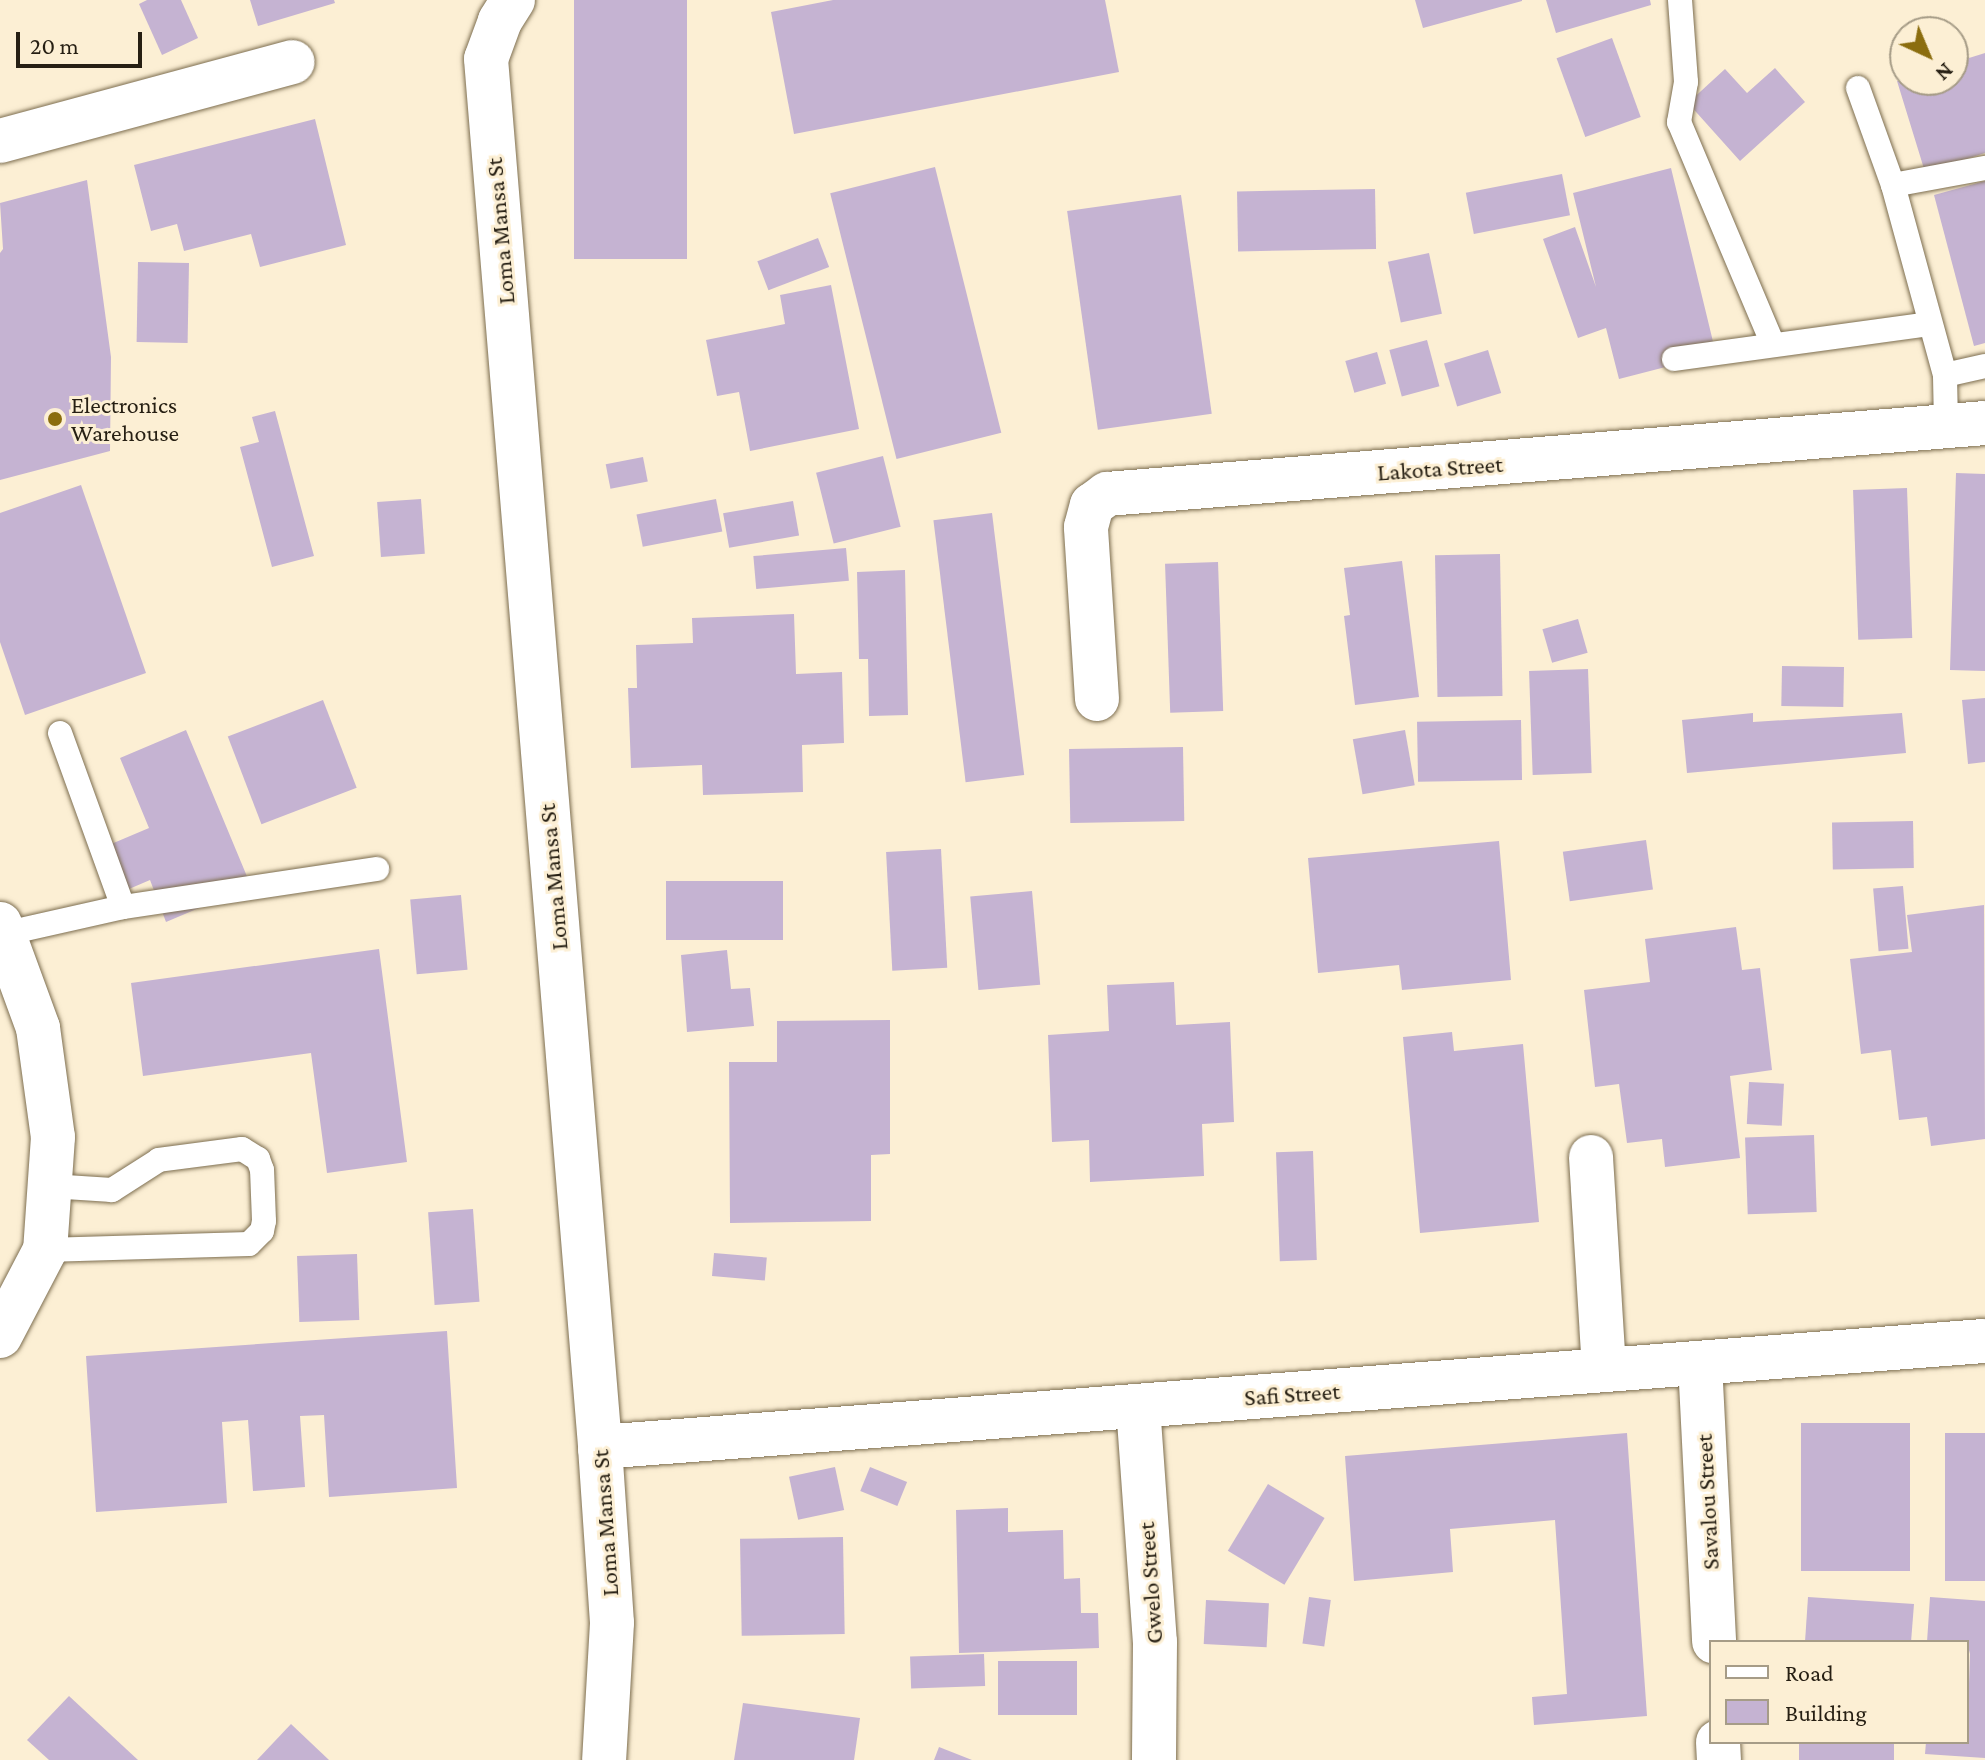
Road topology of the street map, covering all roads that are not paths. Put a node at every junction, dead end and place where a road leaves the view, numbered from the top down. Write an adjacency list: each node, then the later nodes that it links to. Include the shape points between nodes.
1 (513, 0): 27 (street, Loma Mansa St, via 486,59)
2 (1680, 0): 9 (lane, via 1686,82 1679,122)
3 (293, 62): 5 (street)
4 (1858, 88): 7 (lane)
5 (0, 141)
6 (1985, 168): 7 (lane)
7 (1893, 185): 8 (lane)
8 (1930, 324): 9 (lane); 12 (lane)
9 (1773, 345): 10 (lane)
10 (1674, 359)
11 (1985, 366): 12 (lane)
12 (1945, 375): 13 (lane)
13 (1966, 424): 14 (street, Lakota Street, via 1107,494 1092,505 1086,527)
14 (1097, 699)
15 (60, 733): 17 (lane)
16 (377, 869): 17 (lane)
17 (123, 907): 18 (lane)
18 (2, 929): 20 (street, via 38,1028 53,1137)
19 (1591, 1157): 25 (street)
20 (50, 1186): 21 (street); 21 (lane, via 112,1190 159,1160 242,1149 258,1159 262,1170 264,1221 249,1244)
21 (45, 1250): 22 (street)
22 (0, 1336)
23 (1985, 1341): 24 (street, Safi Street)
24 (1700, 1363): 25 (street, Safi Street); 28 (street, Savalou Street)
25 (1604, 1370): 26 (street, Safi Street)
26 (1138, 1406): 27 (street, Safi Street); 30 (street, Gwelo Street, via 1155,1642)
27 (600, 1447): 29 (street, Loma Mansa St, via 612,1623)
28 (1714, 1640)
29 (604, 1760)
30 (1154, 1760)

